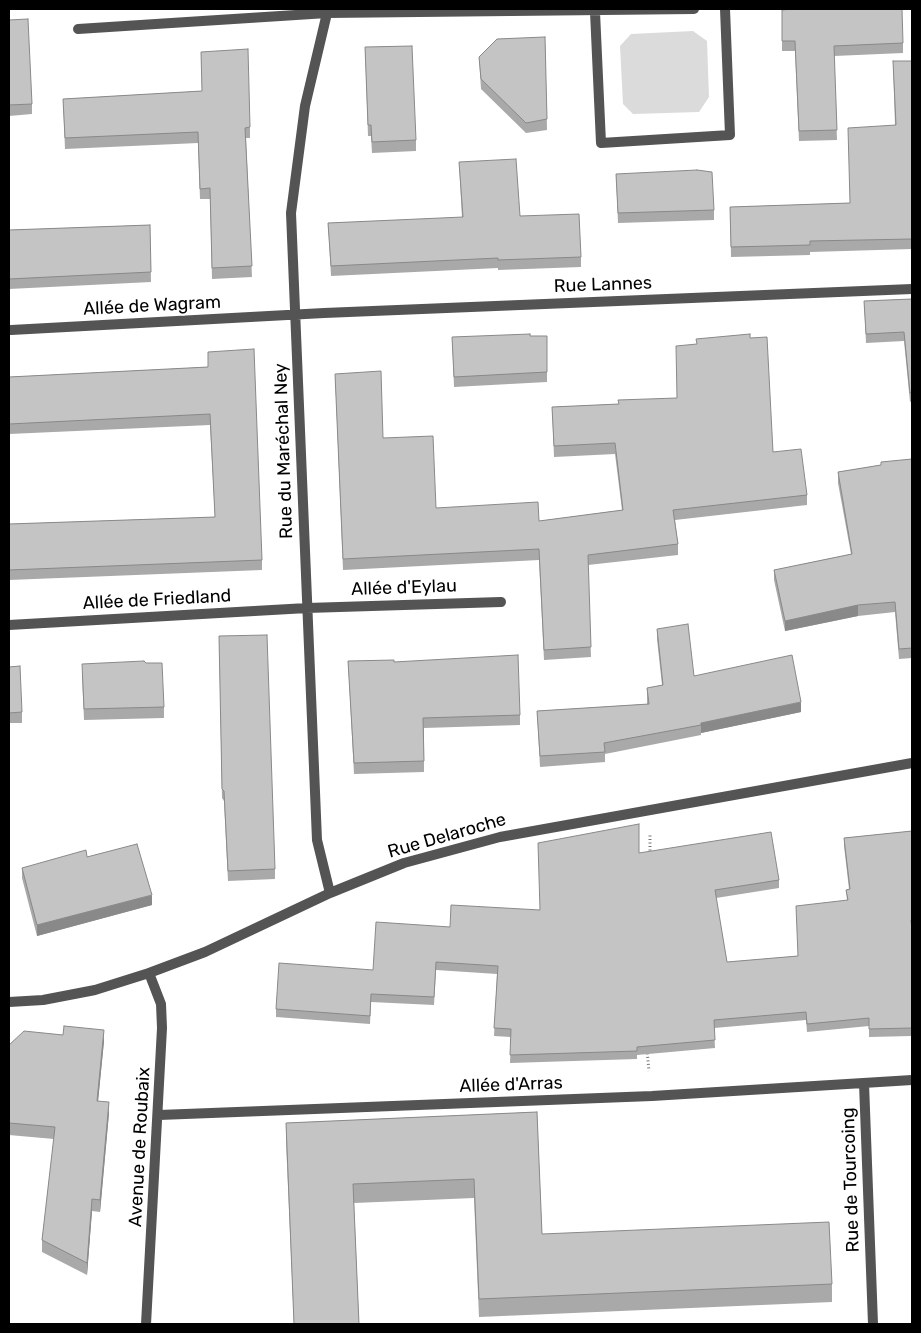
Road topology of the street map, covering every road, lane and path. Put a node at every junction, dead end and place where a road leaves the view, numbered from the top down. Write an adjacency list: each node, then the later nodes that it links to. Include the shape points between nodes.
1 (694, 9): 4 (street)
2 (725, 9): 4 (street, via 730,134 601,143)
3 (328, 11): 4 (street); 5 (street); 7 (street, Rue du Maréchal Ney, via 305,106 290,213)
4 (595, 12)
5 (78, 29)
6 (912, 289): 7 (street, Rue Lannes)
7 (295, 314): 8 (street, Allée de Wagram); 10 (street, Rue du Maréchal Ney)
8 (11, 330)
9 (502, 602): 10 (street, Allée d'Eylau)
10 (307, 608): 11 (street, Allée de Friedland); 15 (street, Rue du Maréchal Ney, via 317,840)
11 (9, 625)
12 (912, 763): 13 (street, Rue Delaroche)
13 (650, 810): 14 (path); 15 (street, Rue Delaroche, via 500,836 404,863)
14 (650, 858)
15 (330, 893): 16 (street, Rue Delaroche, via 205,952)
16 (149, 973): 17 (street, Rue Delaroche, via 95,990 43,1000); 22 (street, Avenue de Roubaix, via 161,1004)
17 (9, 1002)
18 (648, 1043): 19 (path, via 647,1062)
19 (652, 1080)
20 (912, 1080): 21 (street, Rue de Tourcoing)
21 (864, 1083): 22 (street, Allée d'Arras, via 633,1096); 24 (street, Rue de Tourcoing)
22 (159, 1115): 23 (street, Avenue de Roubaix)
23 (146, 1324)
24 (873, 1324)

